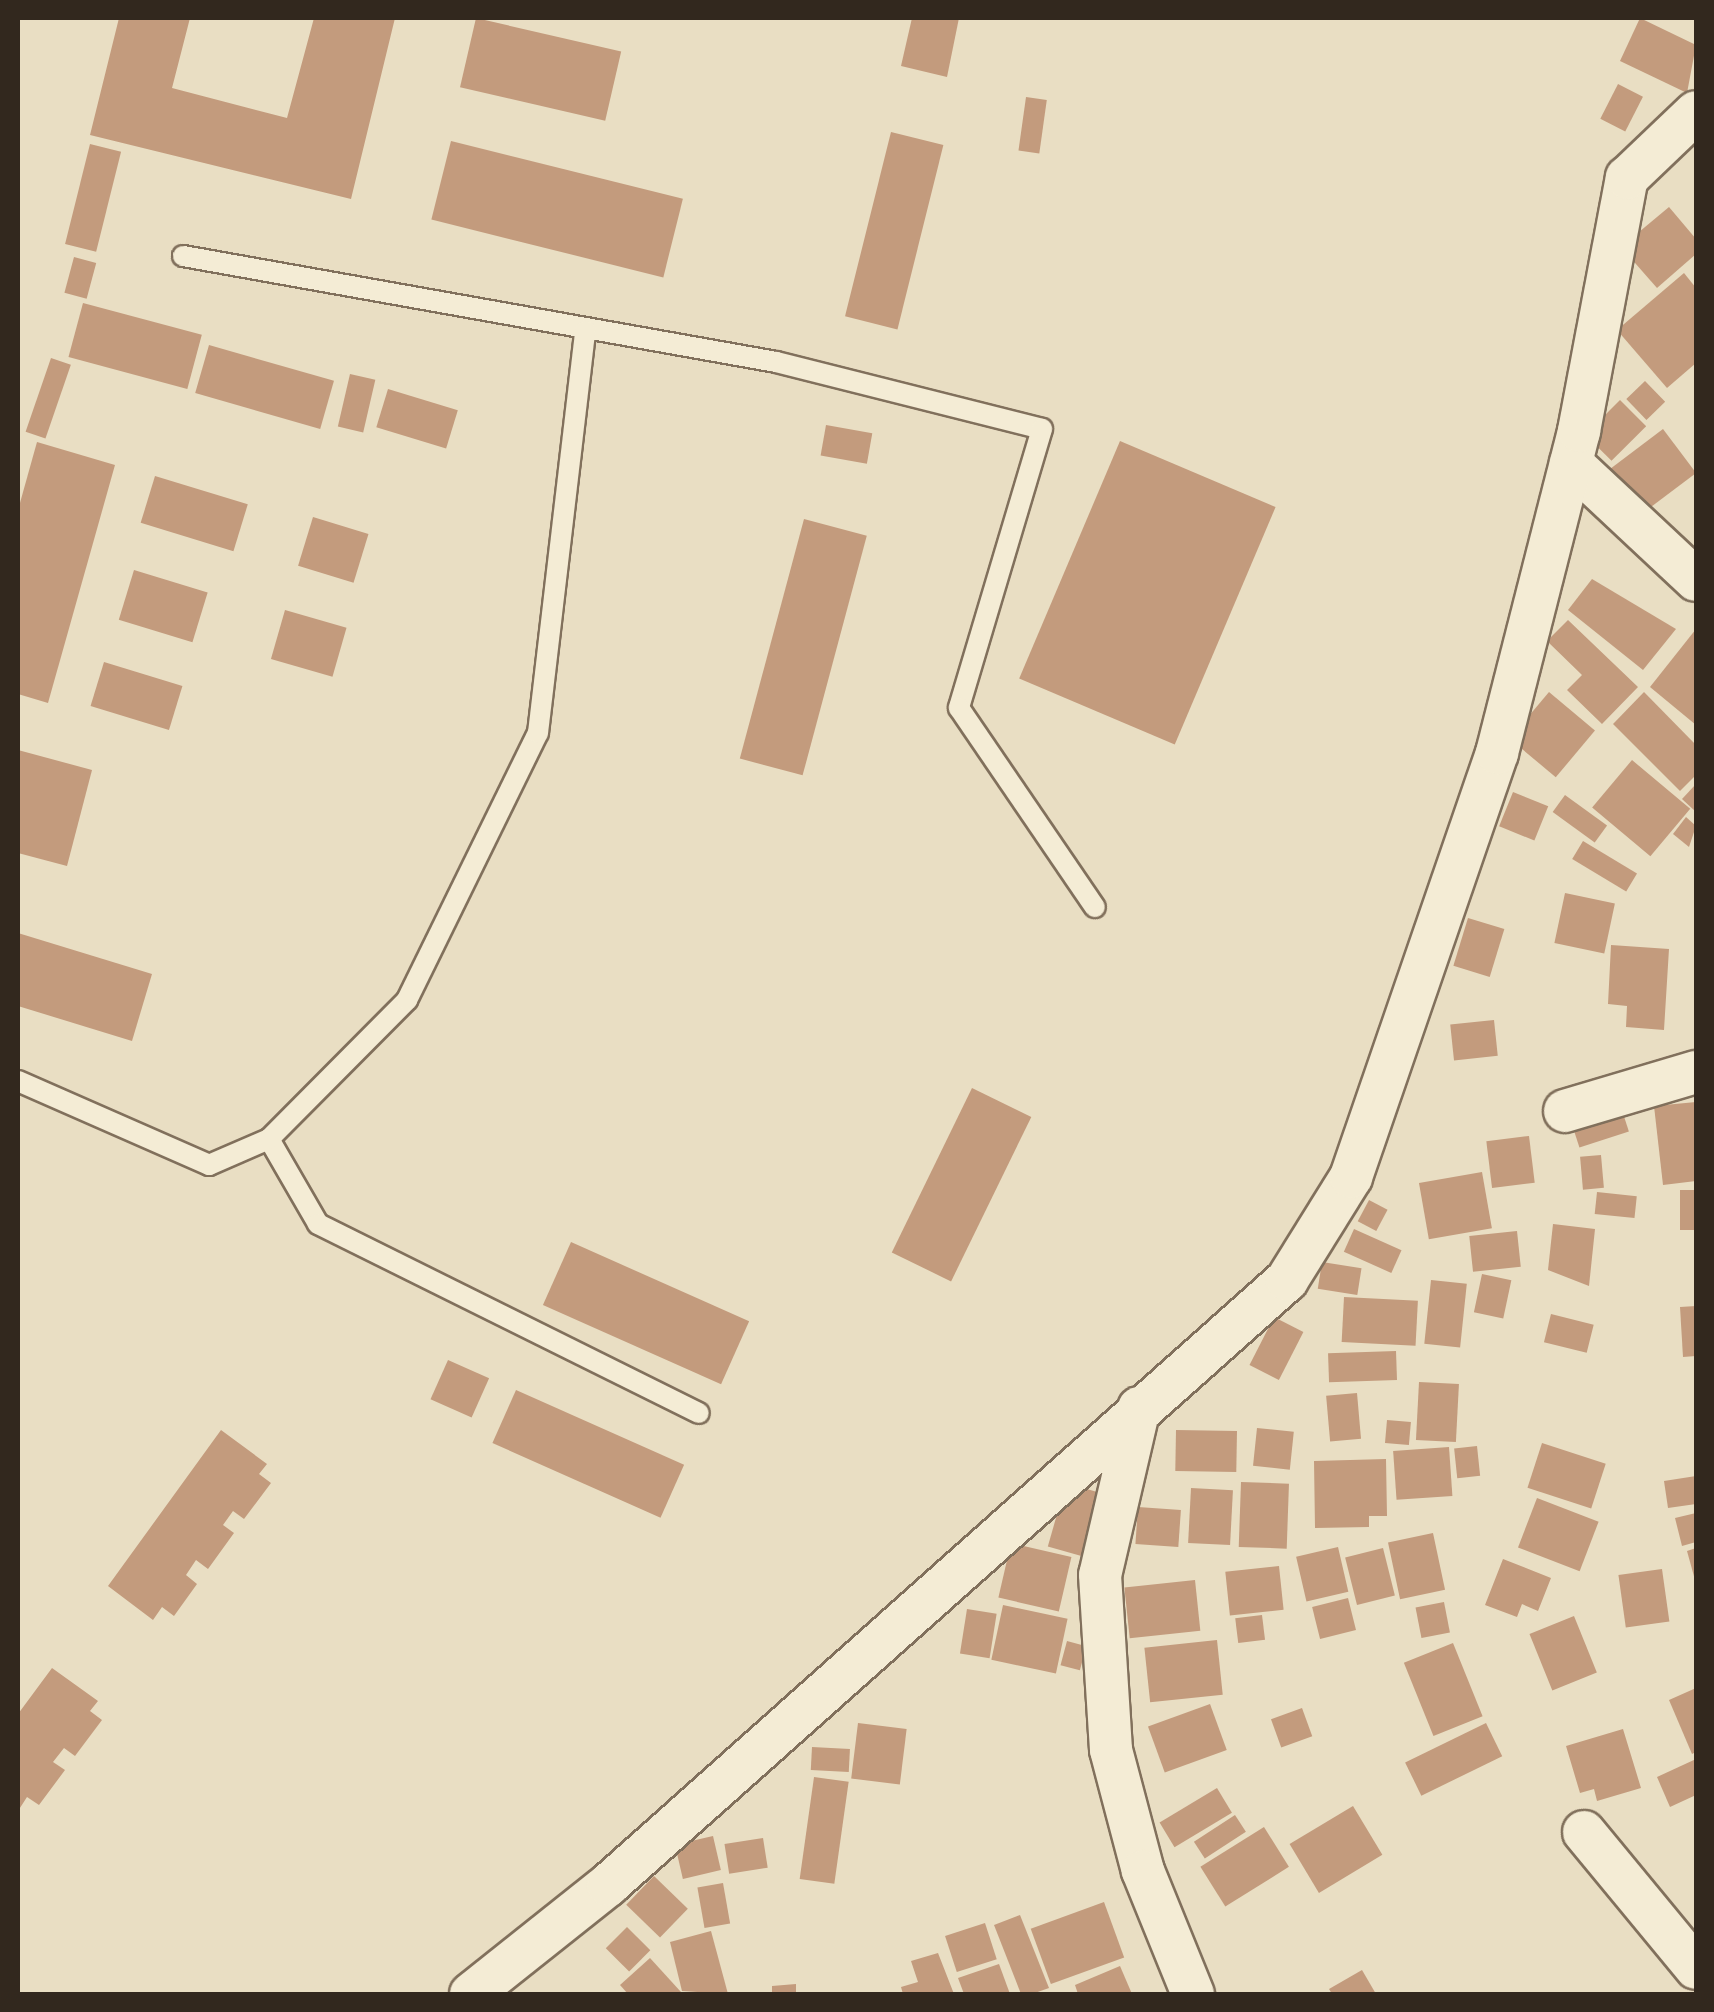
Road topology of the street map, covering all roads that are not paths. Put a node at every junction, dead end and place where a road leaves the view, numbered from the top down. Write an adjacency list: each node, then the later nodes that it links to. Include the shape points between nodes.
1 (1696, 112): 4 (street, via 1627,178)
2 (183, 256): 3 (lane)
3 (585, 330): 6 (lane, via 776,362 1042,429 959,708); 10 (lane, via 538,732 407,1000)
4 (1571, 463): 5 (street); 11 (street, via 1496,752 1352,1177 1287,1280)
5 (1696, 580)
6 (1095, 907)
7 (1696, 1072): 9 (street)
8 (18, 1081): 10 (lane, via 209,1165)
9 (1565, 1111)
10 (268, 1139): 12 (lane, via 318,1224)
11 (1139, 1408): 15 (street, via 1100,1575 1111,1750 1144,1871); 16 (street, via 608,1885)
12 (699, 1414)
13 (1584, 1832): 14 (street)
14 (1696, 1968)
15 (1189, 1993)
16 (471, 1994)

